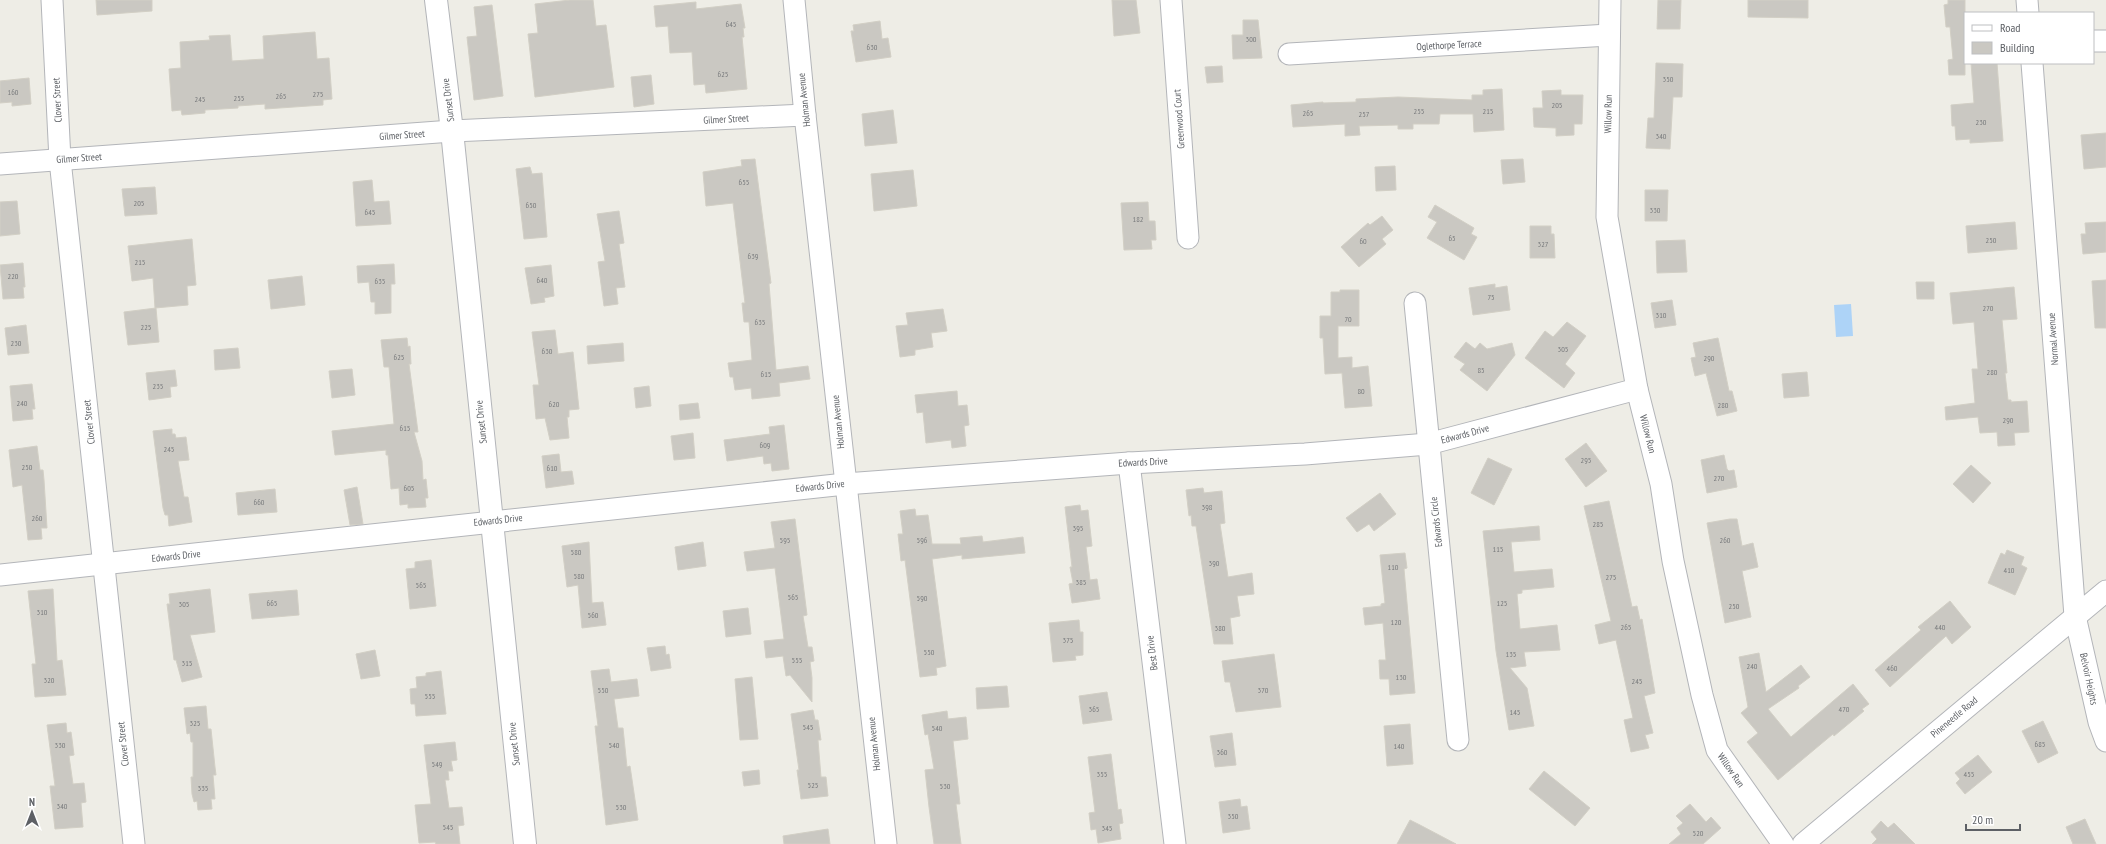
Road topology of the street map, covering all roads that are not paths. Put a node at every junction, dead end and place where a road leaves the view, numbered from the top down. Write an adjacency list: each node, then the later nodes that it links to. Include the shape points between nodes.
1 (52, 0): 15 (street, Clover Street)
2 (436, 0): 14 (street, Sunset Drive)
3 (794, 0): 13 (street, Holman Avenue)
4 (1171, 0): 17 (street, Greenwood Court)
5 (1610, 0): 8 (street, Willow Run)
6 (2027, 0): 7 (street)
7 (2028, 12)
8 (1609, 36): 11 (street, Oglethorpe Terrace); 19 (street, Willow Run, via 1607,217)
9 (2094, 41): 10 (street)
10 (2106, 41)
11 (1289, 54)
12 (2032, 64): 27 (street, Normal Avenue)
13 (805, 115): 14 (street, Gilmer Street); 22 (street, Holman Avenue)
14 (452, 131): 15 (street, Gilmer Street); 23 (street, Sunset Drive)
15 (60, 160): 16 (street, Gilmer Street); 24 (street, Clover Street)
16 (0, 164)
17 (1188, 238)
18 (1414, 303): 20 (street, Edwards Circle)
19 (1637, 389): 20 (street, Edwards Drive); 34 (street, Willow Run, via 1661,484 1675,569 1702,695 1717,750)
20 (1428, 444): 21 (street, Edwards Drive, via 1305,454); 28 (street, Edwards Circle)
21 (1129, 463): 22 (street, Edwards Drive); 33 (street, Best Drive)
22 (845, 484): 23 (street, Edwards Drive); 32 (street, Holman Avenue)
23 (491, 521): 24 (street, Edwards Drive); 31 (street, Sunset Drive)
24 (105, 564): 25 (street, Edwards Drive); 30 (street, Clover Street)
25 (0, 575)
26 (2106, 590): 27 (street, Pineneedle Road)
27 (2075, 616): 29 (street, Belvoir Heights, via 2099,722); 35 (street, Pineneedle Road)
28 (1458, 740)
29 (2106, 741)
30 (134, 844)
31 (524, 844)
32 (886, 844)
33 (1175, 844)
34 (1783, 844)
35 (1803, 844)

